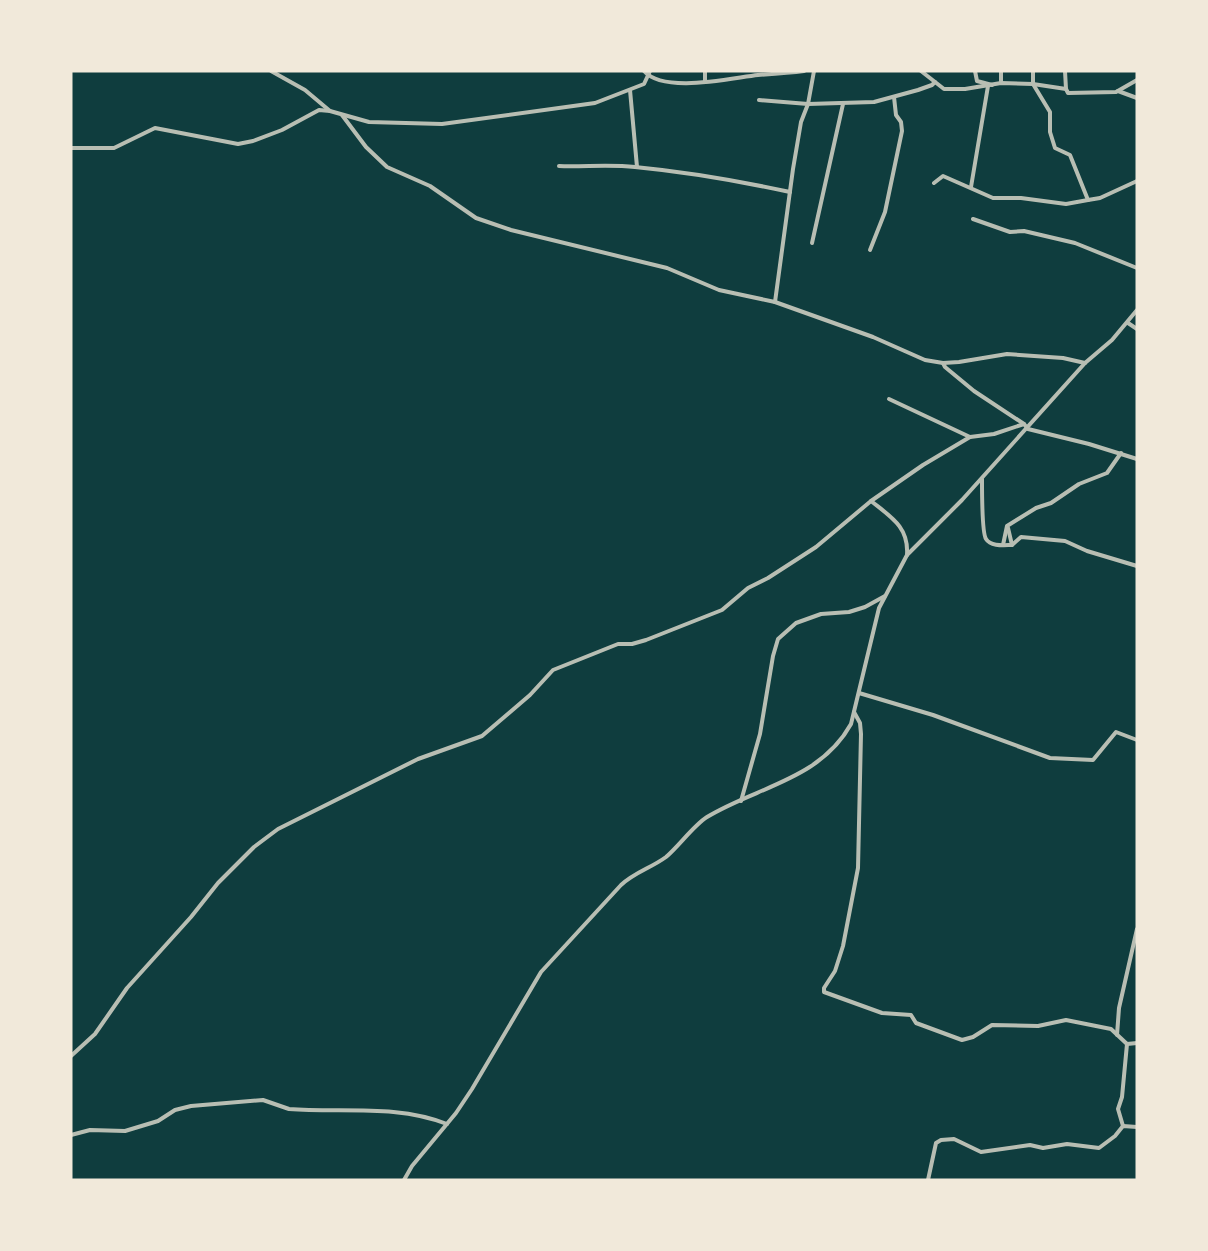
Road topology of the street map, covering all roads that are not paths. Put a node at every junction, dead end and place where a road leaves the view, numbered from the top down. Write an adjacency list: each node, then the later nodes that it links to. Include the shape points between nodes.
1 (271, 71): 26 (street, via 305,90)
2 (644, 71): 11 (street)
3 (705, 71): 13 (street)
4 (804, 71): 13 (street)
5 (814, 71): 24 (street)
6 (921, 71): 14 (street)
7 (974, 71): 17 (street, via 977,81)
8 (1001, 71): 15 (street)
9 (1033, 71): 16 (street)
10 (1065, 71): 18 (street)
11 (649, 73): 13 (street, via 679,83); 19 (street, via 644,84)
12 (1137, 80): 20 (street)
13 (705, 81)
14 (934, 82): 17 (street, via 944,89); 21 (street)
15 (1001, 83): 16 (street); 17 (street)
16 (1033, 84): 18 (street); 35 (street, via 1050,112 1050,132 1055,148 1070,155)
17 (990, 85): 33 (street)
18 (1066, 89): 20 (street, via 1068,93)
19 (630, 90): 27 (street, via 596,103 442,124 369,122); 30 (street)
20 (1118, 91): 22 (street)
21 (894, 97): 25 (street); 38 (street, via 902,131 885,212)
22 (1137, 98)
23 (759, 100): 24 (street)
24 (808, 104): 25 (street); 34 (street, via 801,122)
25 (843, 104): 37 (street)
26 (330, 111): 27 (street); 28 (street, via 316,110 282,130 238,144 155,128 114,148)
27 (342, 115): 40 (street, via 366,147 388,167 430,186 476,218 511,230 667,268 719,290)
28 (71, 148)
29 (559, 166): 30 (street)
30 (637, 167): 34 (street, via 733,180)
31 (1137, 180): 35 (street, via 1100,198)
32 (934, 183): 33 (street, via 943,176)
33 (971, 187): 35 (street, via 993,198 1066,204)
34 (790, 192): 40 (street)
35 (1088, 200)
36 (973, 219): 39 (street, via 1010,232 1024,231 1066,240)
37 (812, 243)
38 (870, 250)
39 (1137, 268)
40 (775, 302): 44 (street, via 873,337 924,360)
41 (1137, 310): 42 (street)
42 (1128, 323): 43 (street); 45 (street)
43 (1137, 329)
44 (944, 363): 45 (street, via 1007,354 1063,358); 47 (street, via 974,391)
45 (1085, 364): 48 (street)
46 (888, 400): 49 (street)
47 (1024, 424): 48 (street); 49 (street, via 994,434)
48 (1028, 429): 50 (street); 52 (street)
49 (970, 437): 53 (street)
50 (1121, 453): 51 (street); 54 (street, via 1107,473 1079,484)
51 (1137, 459)
52 (982, 479): 55 (street, via 985,539); 57 (street)
53 (871, 501): 57 (street, via 898,522 908,544); 68 (street, via 816,547 748,588 722,610 646,640 618,644 553,670 530,695 482,736 418,758 278,829 254,847 218,883 127,988 95,1034)
54 (1008, 526): 55 (street); 56 (street)
55 (1003, 545): 56 (street)
56 (1012, 545): 58 (street, via 1021,536 1066,542)
57 (906, 556): 59 (street)
58 (1137, 566)
59 (885, 596): 60 (street, via 879,608); 63 (street, via 849,612 821,614 796,623 778,639 760,734)
60 (859, 693): 61 (street); 62 (street, via 933,715 1050,758 1093,760 1116,732)
61 (854, 711): 63 (street, via 848,729 821,759 800,775); 65 (street, via 861,734 858,868 843,946 824,992 882,1013 911,1015 916,1023 962,1040 992,1025 1038,1026 1061,1020 1111,1028)
62 (1137, 740)
63 (741, 801): 69 (street, via 705,818 666,856 633,874 540,972 472,1089)
64 (1137, 929): 65 (street, via 1119,1008)
65 (1117, 1034): 67 (street)
66 (1137, 1043): 67 (street)
67 (1126, 1044): 70 (street, via 1122,1097 1118,1109)
68 (71, 1056)
69 (447, 1124): 72 (street, via 422,1116 352,1110 294,1110 279,1108 265,1101 246,1101 179,1109 158,1121 125,1131 90,1130); 73 (street)
70 (1123, 1126): 71 (street); 74 (street, via 1099,1148 1067,1144 1044,1148 1030,1145 982,1152 954,1139 941,1140 936,1143)
71 (1137, 1127)
72 (71, 1135)
73 (404, 1180)
74 (928, 1180)

